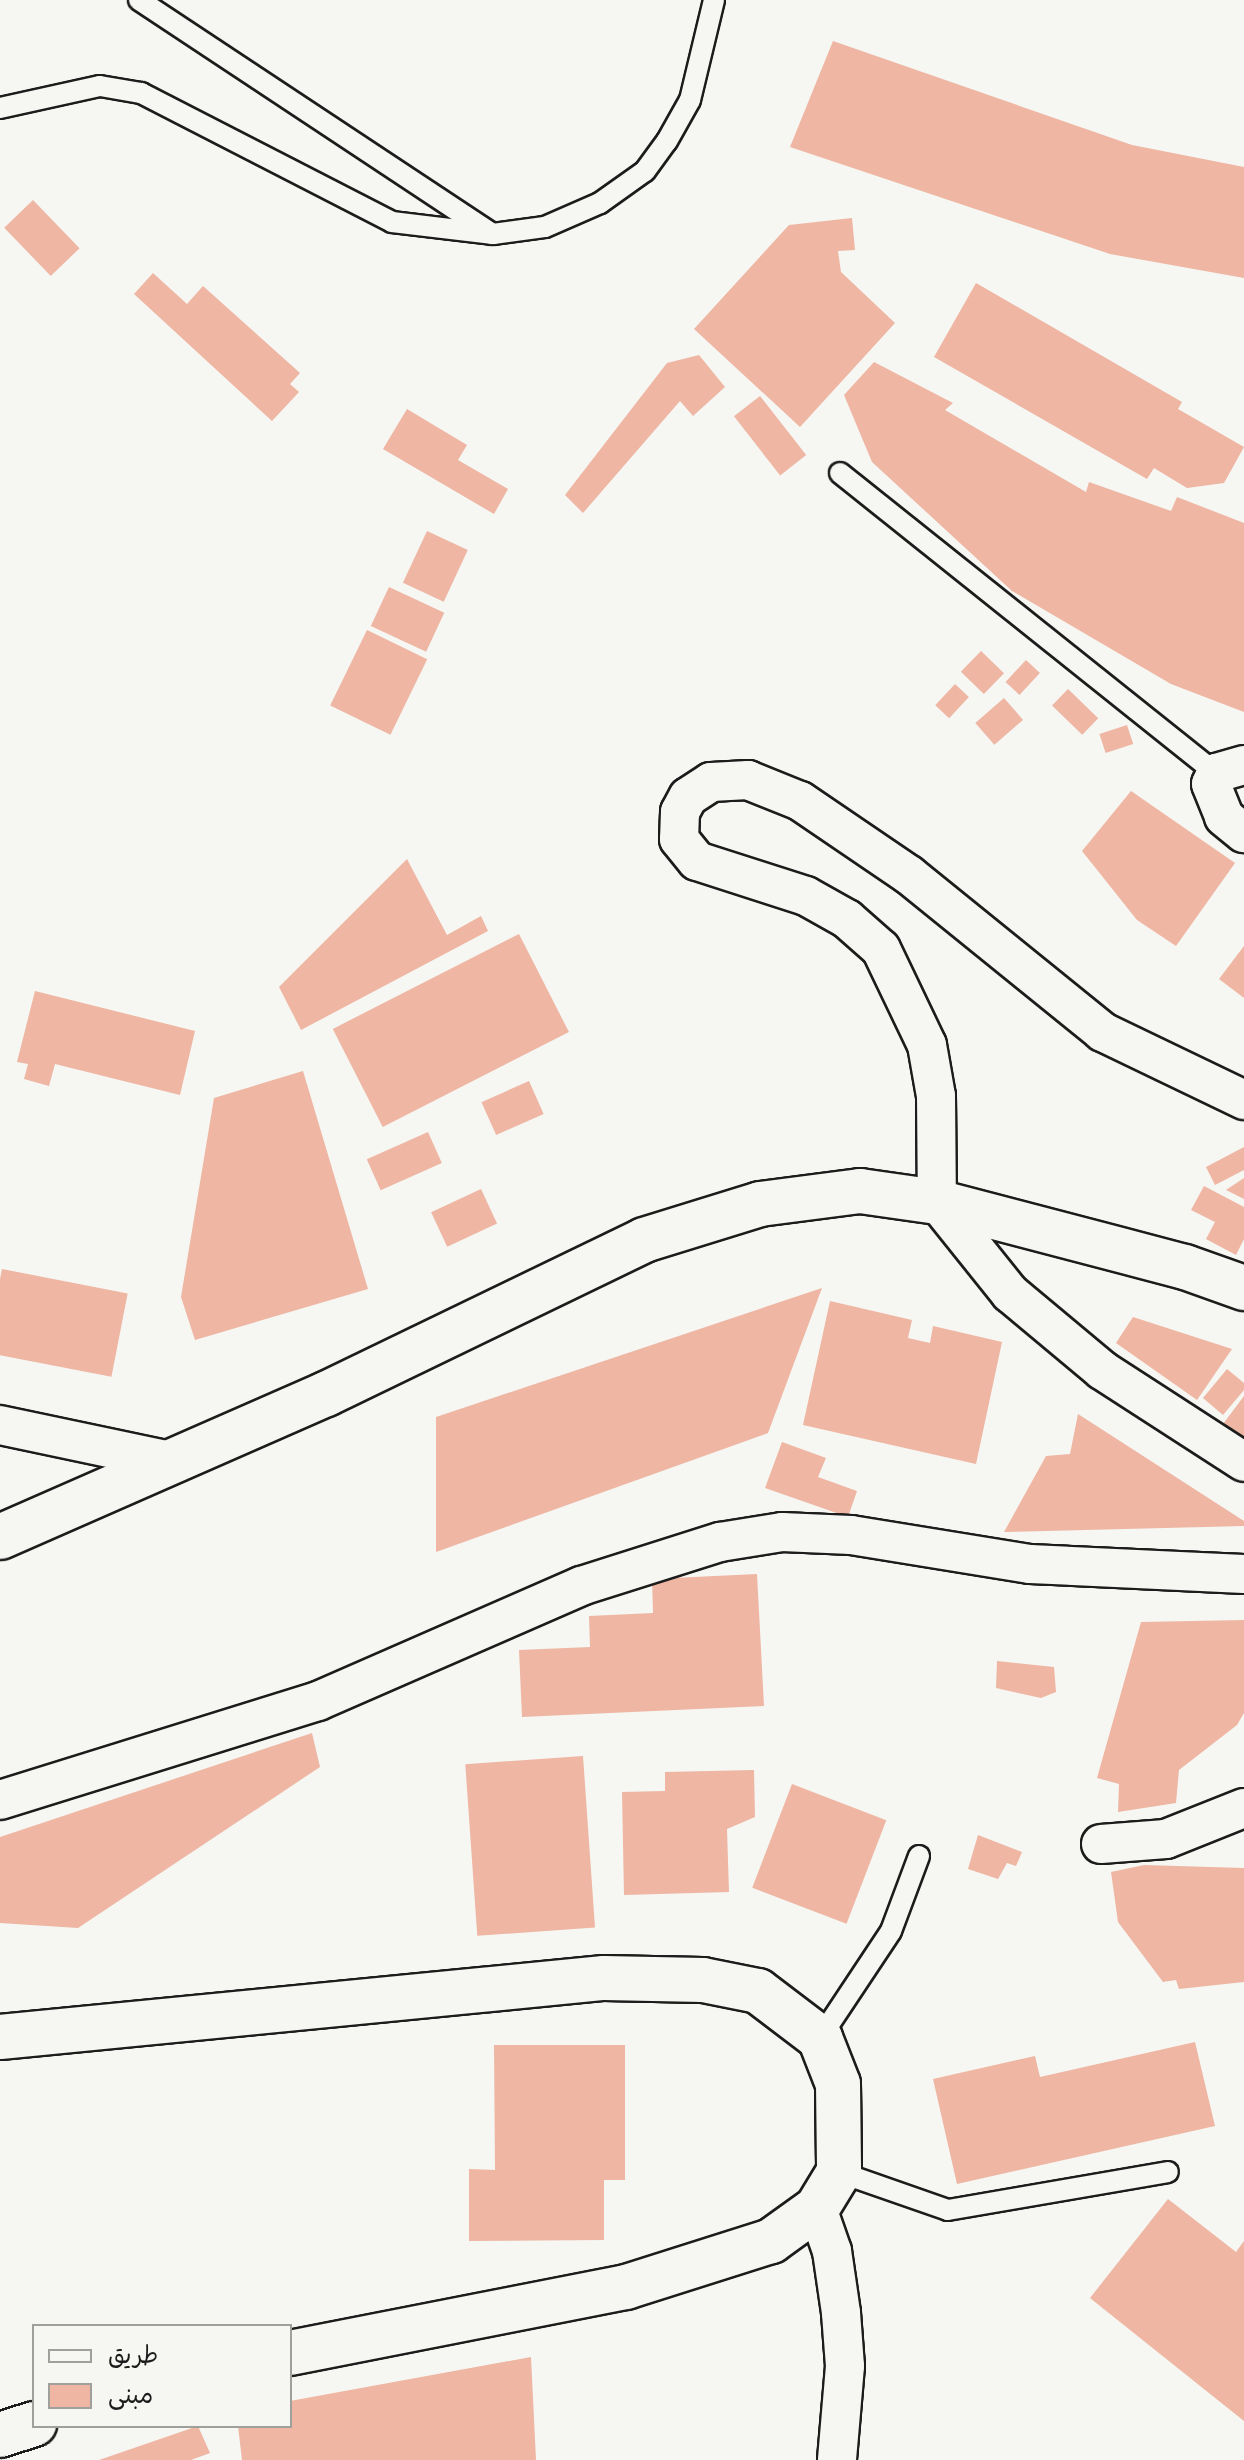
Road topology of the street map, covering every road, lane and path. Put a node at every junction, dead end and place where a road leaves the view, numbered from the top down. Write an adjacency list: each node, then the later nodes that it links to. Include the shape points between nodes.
1 (139, 0): 4 (lane)
2 (714, 0): 4 (lane, via 690,100 645,171 600,203 545,227)
3 (0, 108): 4 (lane, via 100,86 141,93 392,222)
4 (493, 234)
5 (840, 473): 6 (lane)
6 (1230, 769): 7 (street, via 1214,801)
7 (1244, 833)
8 (1244, 1100): 9 (street, via 1103,1032 909,875 800,801 748,780 699,787 680,812 684,850 714,870 806,896 847,919 881,949 927,1045 936,1096)
9 (937, 1202): 10 (street, via 1185,1267); 12 (street, via 860,1191 811,1195 712,1216 644,1240); 13 (street, via 1010,1293 1046,1328)
10 (1244, 1288)
11 (0, 1425): 12 (street)
12 (176, 1462): 14 (street)
13 (1244, 1462)
14 (0, 1537)
15 (1244, 1574): 16 (street, via 1057,1566 851,1535 782,1532 720,1542 581,1586 318,1701)
16 (0, 1800)
17 (1244, 1808): 18 (street, via 1166,1839)
18 (1101, 1844)
19 (919, 1856): 23 (lane, via 891,1931)
20 (0, 2017): 21 (street)
21 (51, 2033): 22 (street); 23 (street, via 604,1978 703,1980 758,1991)
22 (0, 2037)
23 (820, 2038): 24 (street, via 838,2084)
24 (839, 2172): 25 (lane, via 948,2210); 26 (street)
25 (1168, 2172)
26 (817, 2208): 27 (street, via 771,2241 639,2283); 30 (street, via 832,2251 841,2313 845,2366)
27 (292, 2353)
28 (32, 2425): 29 (street)
29 (0, 2435)
30 (837, 2460)

